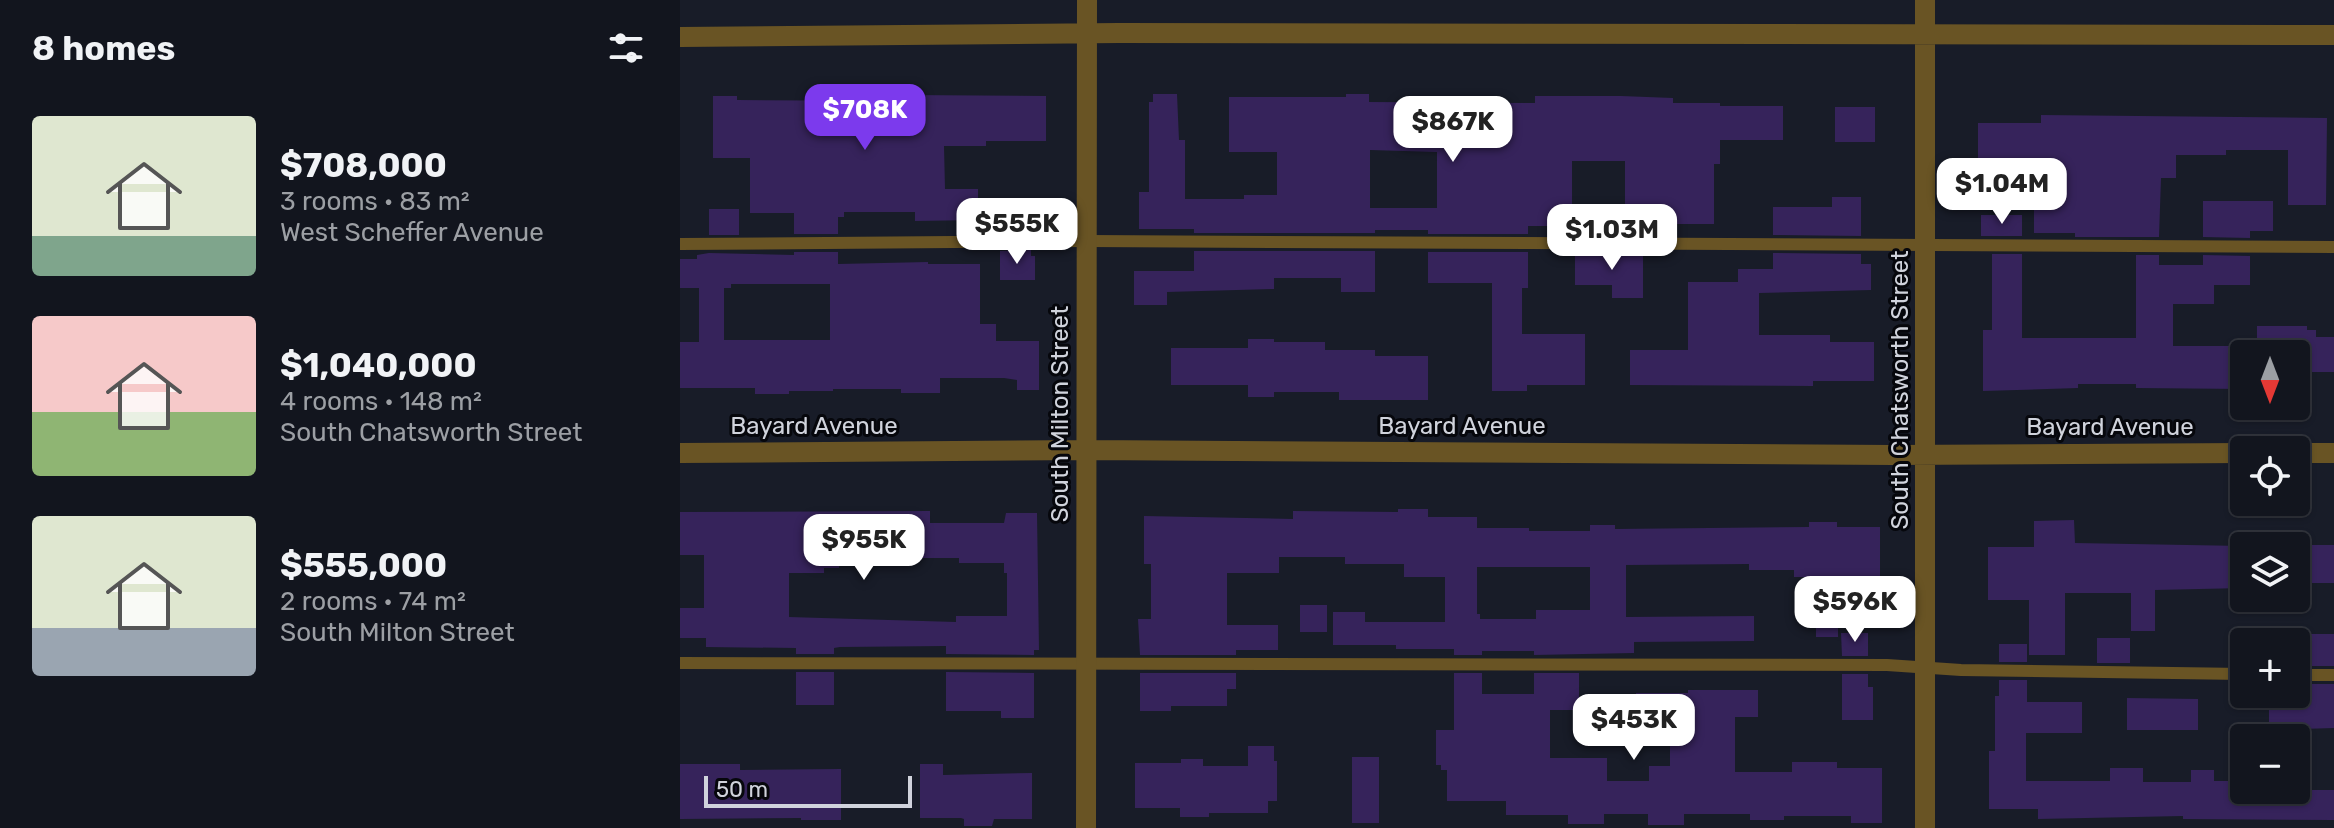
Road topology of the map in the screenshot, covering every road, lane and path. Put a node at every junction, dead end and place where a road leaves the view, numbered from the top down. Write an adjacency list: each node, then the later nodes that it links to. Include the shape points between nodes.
1 (1087, 0): 3 (street, South Milton Street)
2 (1925, 0): 4 (street, South Chatsworth Street)
3 (1087, 33): 4 (street); 6 (street); 7 (street, South Milton Street)
4 (1925, 35): 5 (street); 9 (street, South Chatsworth Street)
5 (2334, 35)
6 (680, 37)
7 (1087, 241): 8 (lane); 9 (lane); 11 (street, South Milton Street)
8 (680, 244)
9 (1926, 245): 10 (lane); 16 (street, South Chatsworth Street)
10 (2334, 247)
11 (1086, 450): 12 (street, Bayard Avenue); 16 (street, Bayard Avenue); 18 (street, South Milton Street)
12 (680, 453)
13 (2230, 453): 16 (street, Bayard Avenue)
14 (2310, 453): 15 (street)
15 (2334, 453)
16 (1925, 454): 19 (street, South Chatsworth Street)
17 (680, 663): 18 (lane)
18 (1086, 664): 19 (lane); 23 (street, South Milton Street)
19 (1924, 668): 20 (lane); 24 (street, South Chatsworth Street)
20 (2230, 674)
21 (2310, 675): 22 (lane)
22 (2334, 675)
23 (1086, 828)
24 (1925, 828)

